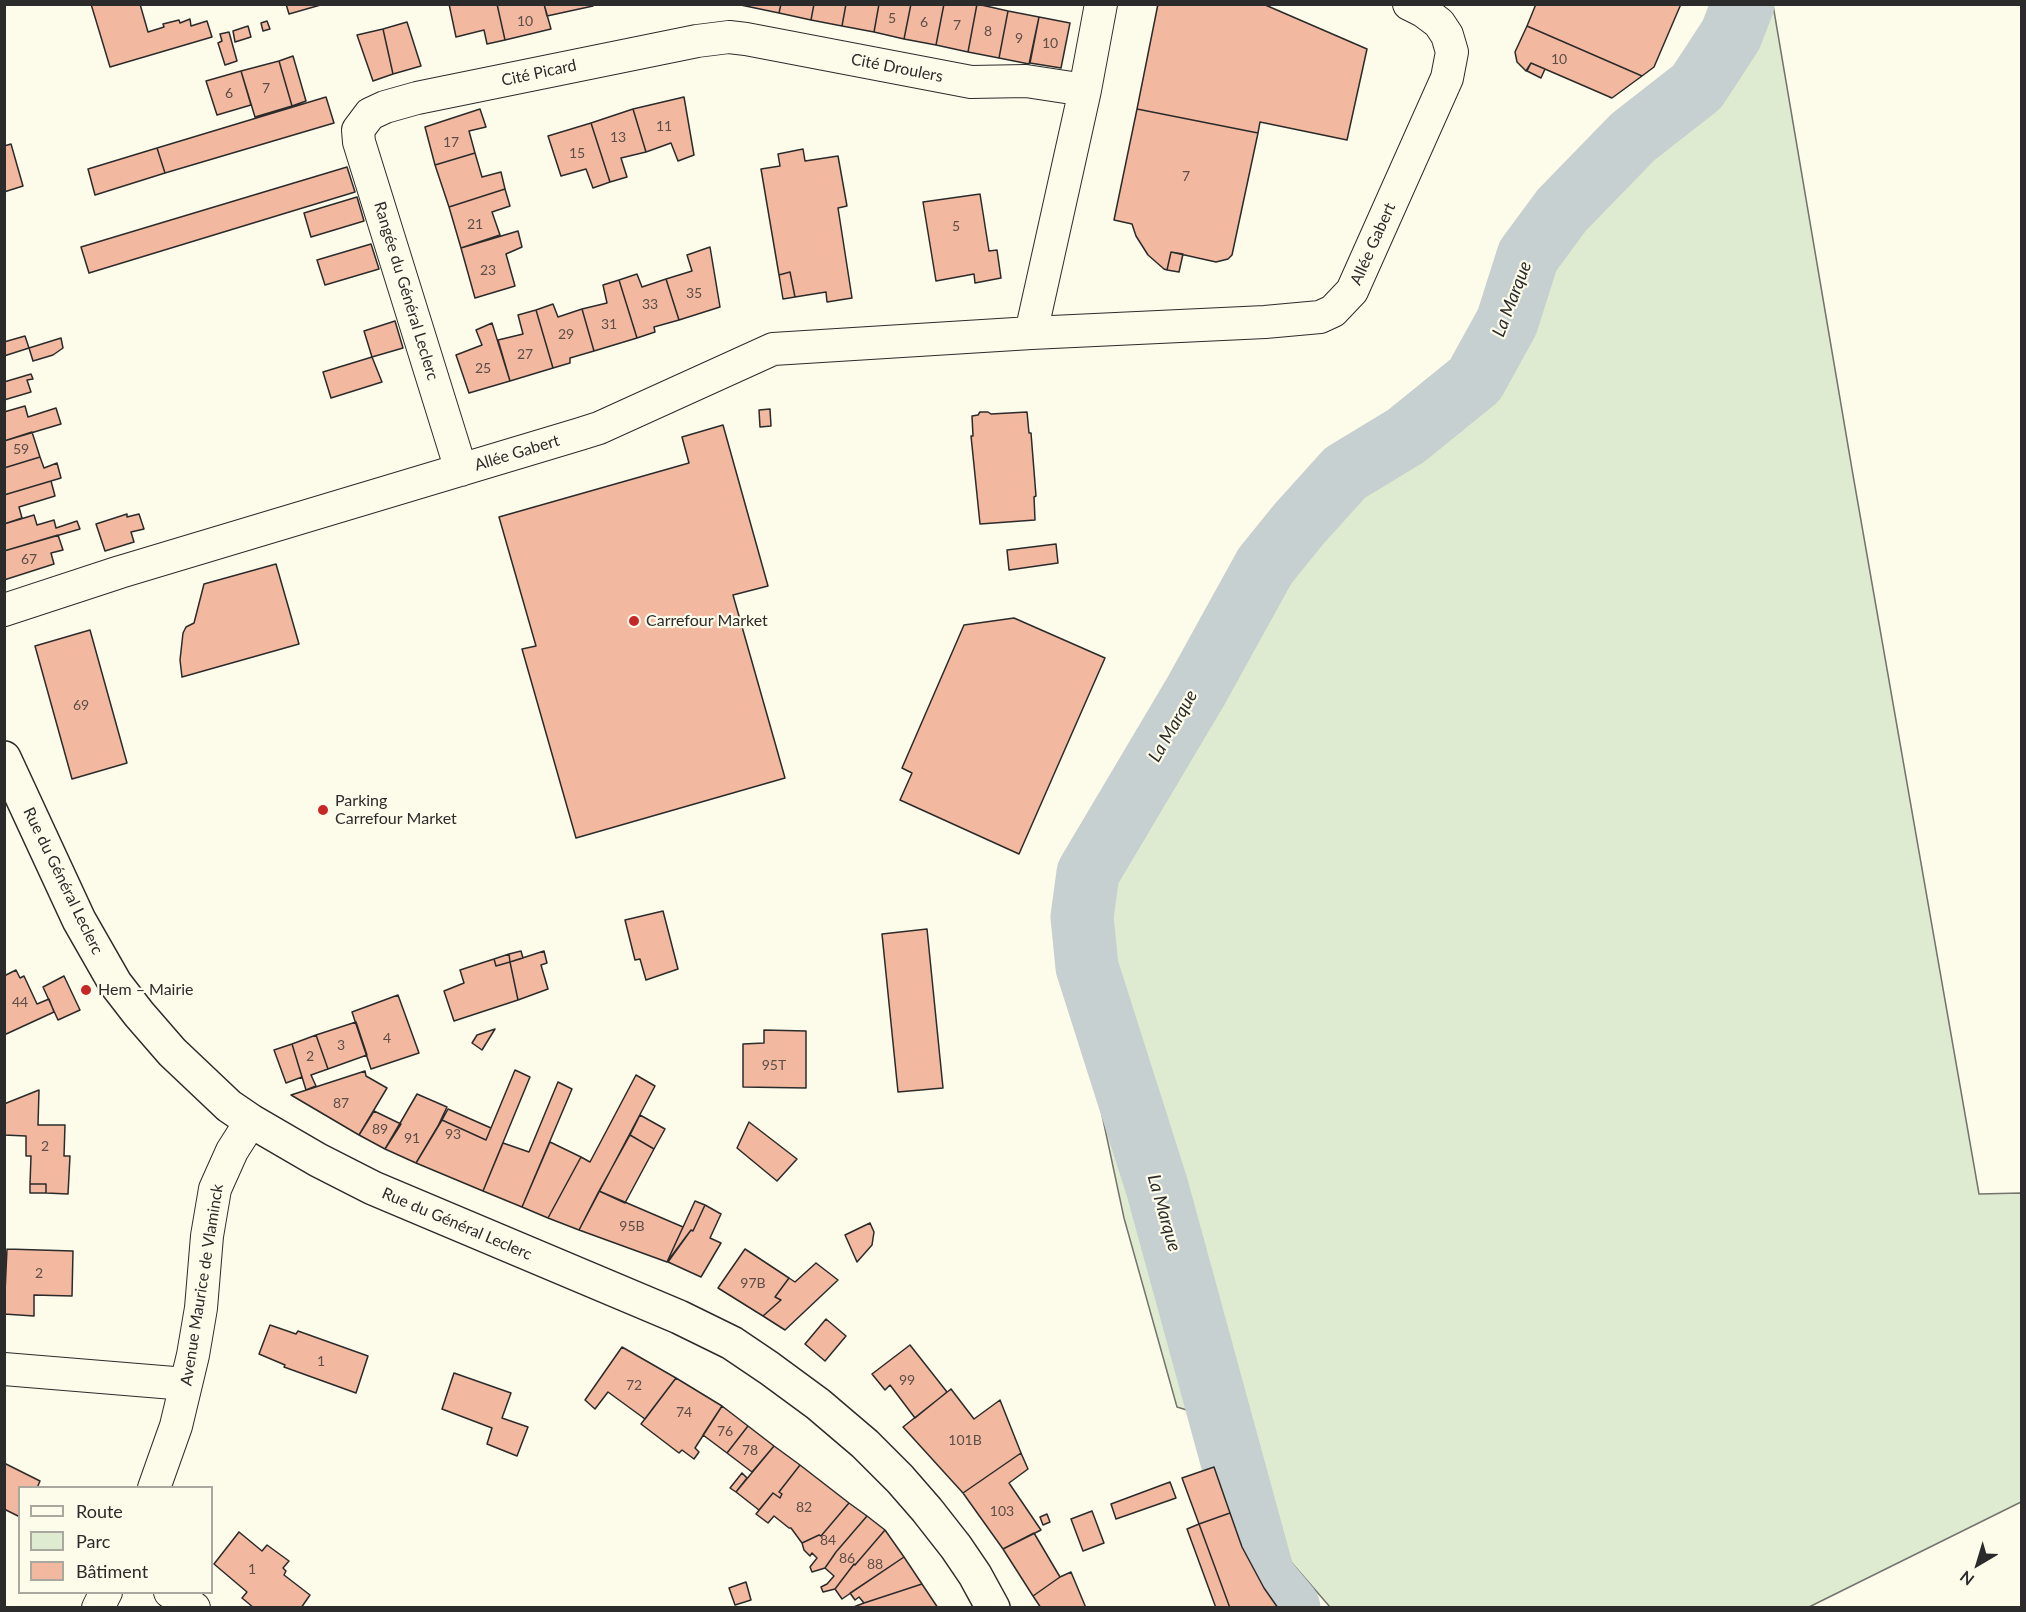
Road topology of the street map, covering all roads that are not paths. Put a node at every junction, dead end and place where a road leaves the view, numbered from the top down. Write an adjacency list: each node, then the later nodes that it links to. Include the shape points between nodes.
1 (1101, 4): 4 (street)
2 (1409, 4): 6 (street, Allée Gabert, via 1439,23 1452,52 1451,65 1352,291 1333,310 1310,319)
3 (710, 39): 4 (street, Cité Droulers, via 746,39 971,82 1026,81); 5 (street, Cité Picard, via 417,98)
4 (1085, 90): 6 (street)
5 (370, 114): 7 (street, Rangée du Général Leclerc, via 358,130 359,142)
6 (1031, 333): 7 (street, Allée Gabert, via 773,349 599,428)
7 (461, 470): 8 (street, Allée Gabert)
8 (4, 610)
9 (7, 769): 10 (street, Rue du Général Leclerc, via 79,920 115,983 190,1070)
10 (251, 1122): 12 (street, Avenue Maurice de Vlaminck, via 232,1151 215,1189 201,1308); 18 (street, Rue du Général Leclerc, via 373,1188 679,1317 741,1349 818,1404 900,1479 956,1547)
11 (4, 1369): 12 (street)
12 (186, 1384): 13 (street, Avenue Maurice de Vlaminck)
13 (155, 1486)
14 (105, 1594): 16 (street)
15 (172, 1594): 17 (street)
16 (98, 1608)
17 (194, 1608)
18 (993, 1608)

